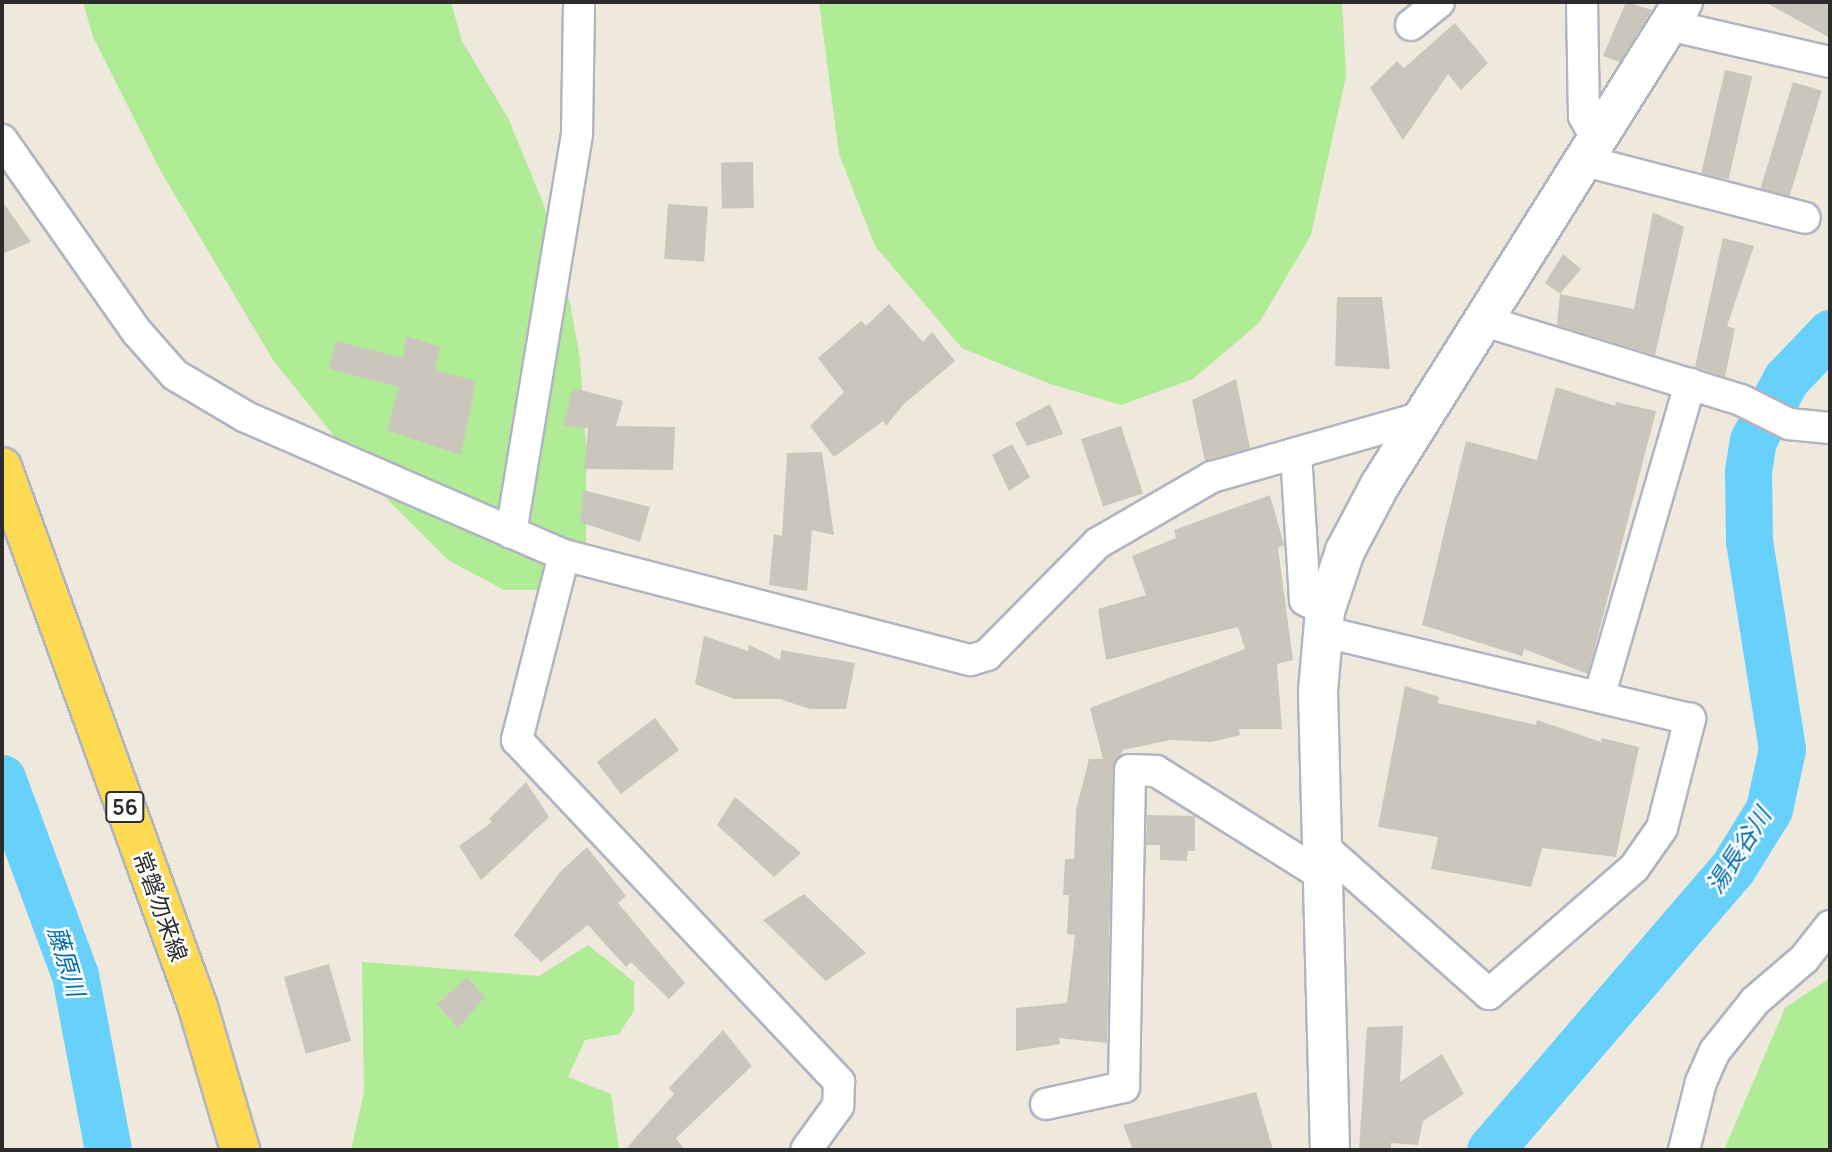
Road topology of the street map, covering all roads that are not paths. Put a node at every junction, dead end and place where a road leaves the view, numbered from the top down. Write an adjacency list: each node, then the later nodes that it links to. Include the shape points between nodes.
1 (579, 2): 16 (street, via 577,132)
2 (1439, 2): 5 (street)
3 (1582, 2): 8 (street)
4 (1676, 13): 6 (street); 8 (street)
5 (1411, 25)
6 (1830, 62)
7 (2, 140): 16 (street, via 137,332 175,375 246,417)
8 (1589, 149): 9 (street); 10 (street)
9 (1805, 218)
10 (1481, 320): 11 (street); 12 (street)
11 (1690, 384): 13 (street, via 1741,400 1789,424); 19 (street)
12 (1422, 417): 14 (street); 18 (street, via 1345,551)
13 (1830, 428)
14 (1296, 453): 17 (street, via 1212,478 1098,542 987,655 971,660); 18 (street, via 1305,600)
15 (2, 467): 23 (main road, 常磐勿来線 / 56, via 198,1007)
16 (512, 533): 17 (street)
17 (564, 555): 24 (street, via 517,740 839,1083 838,1106)
18 (1323, 621): 19 (street); 20 (street)
19 (1600, 694): 20 (street, via 1690,719 1662,828 1634,868 1489,994)
20 (1321, 859): 22 (street, via 1156,771 1130,770 1124,1087); 25 (street)
21 (1830, 926): 26 (street, via 1804,959 1755,1001 1715,1051 1701,1082)
22 (1046, 1104)
23 (240, 1150)
24 (806, 1150)
25 (1330, 1150)
26 (1684, 1150)

